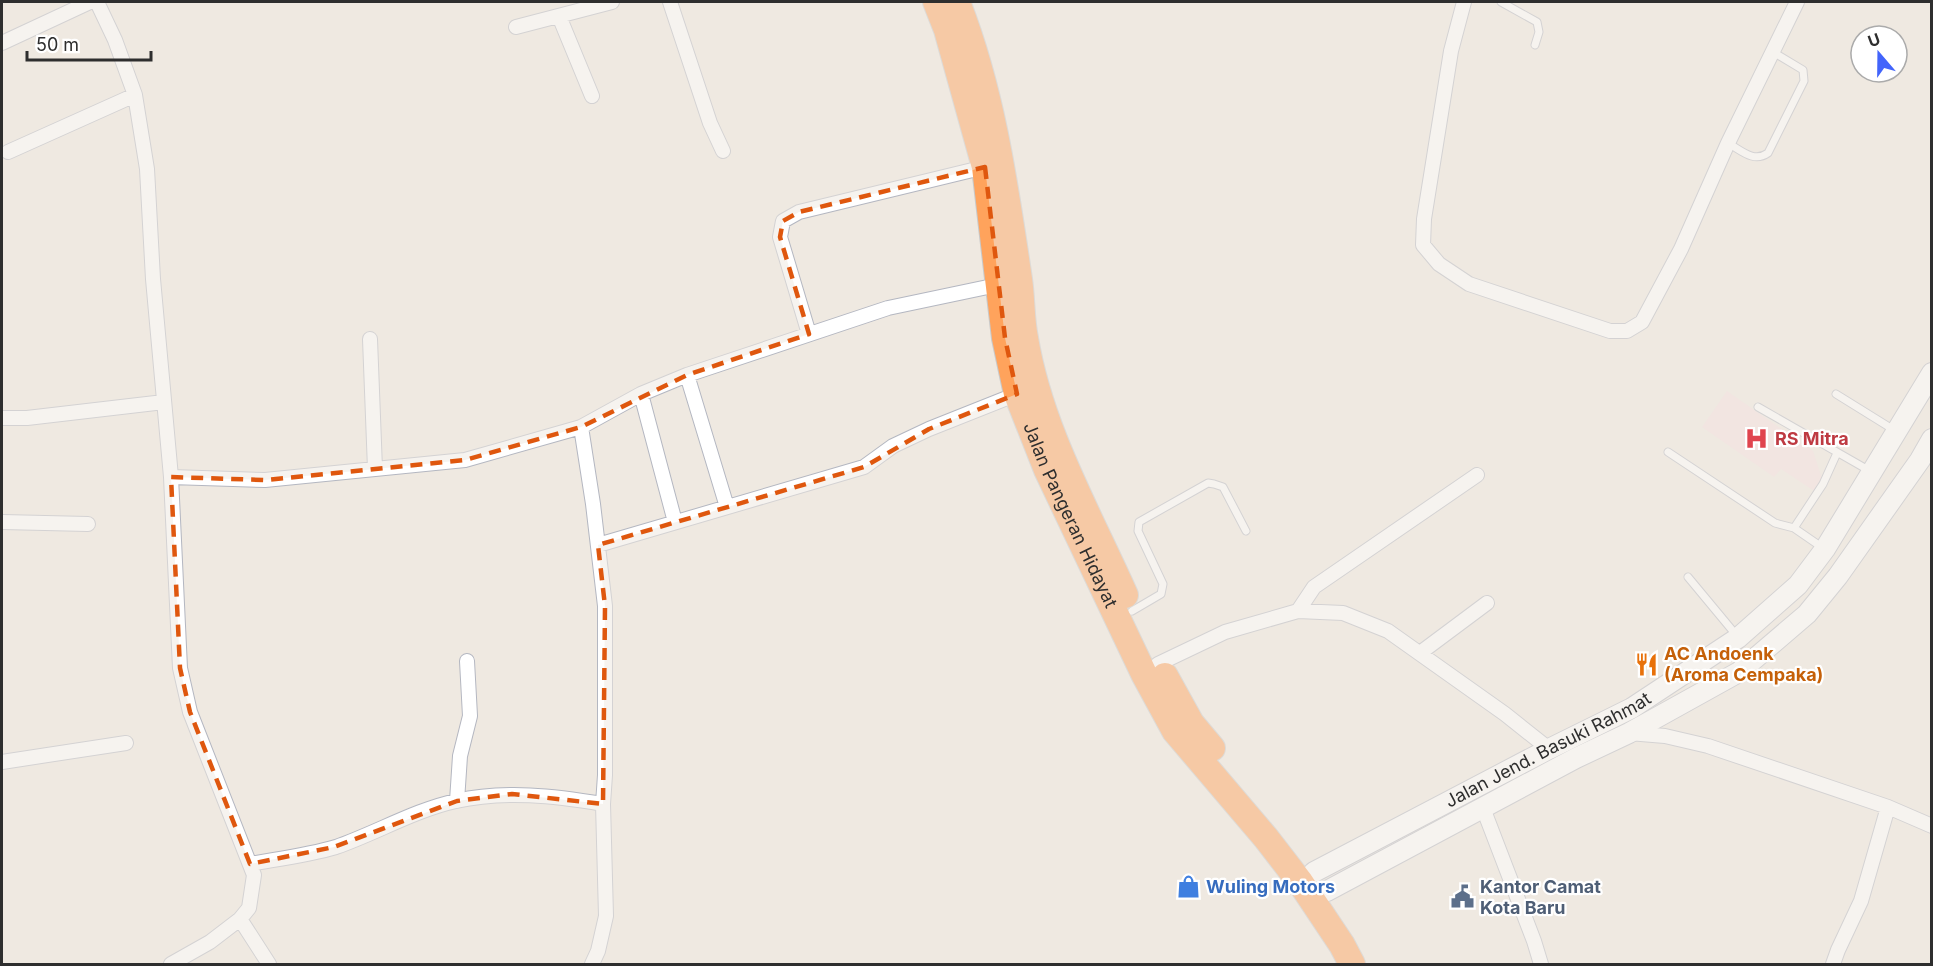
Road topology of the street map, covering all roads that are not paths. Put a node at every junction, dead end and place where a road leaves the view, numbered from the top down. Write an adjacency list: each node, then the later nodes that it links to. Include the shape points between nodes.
1 (90, 2): 12 (street)
2 (97, 2): 16 (street)
3 (612, 2): 10 (street)
4 (670, 2): 20 (street)
5 (936, 2): 15 (highway, Jalan Pangeran Hidayat)
6 (957, 2): 15 (highway, Jalan Pangeran Hidayat, via 965,23)
7 (1464, 2): 18 (street, via 1451,51 1423,246 1439,264 1469,284 1610,331 1627,330 1642,322 1681,249)
8 (1502, 2): 13 (lane, via 1536,22 1539,32)
9 (1797, 2): 14 (street)
10 (559, 16): 11 (street); 17 (street)
11 (516, 27)
12 (2, 43)
13 (1535, 45)
14 (1773, 52): 18 (street); 18 (lane, via 1803,70 1804,81 1762,158)
15 (976, 94): 19 (highway, Jalan Pangeran Hidayat)
16 (135, 95): 21 (street); 30 (street, via 147,169)
17 (592, 96)
18 (1728, 144)
19 (987, 149): 22 (highway, Jalan Pangeran Hidayat); 22 (highway, Jalan Pangeran Hidayat); 23 (street, via 799,212 783,221 780,237)
20 (723, 151)
21 (8, 152)
22 (1009, 283): 23 (street, via 888,308); 29 (highway, Jalan Pangeran Hidayat, via 1005,338); 53 (highway, Jalan Pangeran Hidayat, via 1036,387 1065,466)
23 (809, 334): 26 (street)
24 (370, 339): 38 (street)
25 (1932, 374): 34 (main road, Jalan Jend. Basuki Rahmat)
26 (687, 375): 28 (street); 43 (street)
27 (1836, 393): 34 (lane)
28 (641, 394): 33 (street); 45 (street)
29 (1017, 394): 43 (street, via 893,446 864,467); 69 (highway, Jalan Pangeran Hidayat, via 1047,470 1175,731 1266,838)
30 (164, 402): 32 (street); 41 (street)
31 (1758, 407): 37 (lane)
32 (2, 418)
33 (581, 427): 38 (street, via 465,460); 49 (street)
34 (1896, 431): 39 (main road, Jalan Jend. Basuki Rahmat)
35 (1932, 439): 42 (main road, Jalan Jend. Basuki Rahmat, via 1923,462)
36 (1668, 452): 47 (lane, via 1775,523)
37 (1837, 453): 39 (lane); 47 (lane, via 1823,484)
38 (375, 469): 41 (street, via 265,480)
39 (1872, 473): 42 (main road); 50 (main road, Jalan Jend. Basuki Rahmat)
40 (1477, 475): 54 (street, via 1314,587)
41 (171, 477): 68 (street, via 180,668 190,712)
42 (1900, 488): 59 (main road, Jalan Jend. Basuki Rahmat, via 1807,614 1738,672)
43 (727, 507): 45 (street)
44 (2, 522): 46 (street)
45 (675, 522): 49 (street)
46 (88, 524)
47 (1794, 528): 50 (lane)
48 (1246, 531): 53 (lane, via 1223,487 1208,483 1139,522 1138,531 1163,588 1161,594)
49 (598, 545): 64 (street, via 605,606)
50 (1825, 549): 55 (main road, Jalan Jend. Basuki Rahmat, via 1798,585)
51 (1688, 578): 55 (lane)
52 (1487, 603): 56 (street)
53 (1132, 611): 58 (highway, Jalan Pangeran Hidayat)
54 (1298, 611): 56 (street, via 1343,613 1389,631); 58 (street, via 1225,632)
55 (1738, 638): 61 (main road, Jalan Jend. Basuki Rahmat, via 1632,708)
56 (1420, 653): 61 (street)
57 (467, 661): 63 (street, via 470,716 460,756)
58 (1158, 664): 69 (highway, Jalan Pangeran Hidayat, via 1191,723)
59 (1629, 733): 65 (street, via 1708,746); 66 (main road, Jalan Jend. Basuki Rahmat)
60 (126, 743): 62 (street)
61 (1549, 749): 69 (main road, Jalan Jend. Basuki Rahmat)
62 (2, 762)
63 (457, 801): 64 (street, via 512,794); 68 (street, via 334,847)
64 (603, 804): 73 (street, via 606,916)
65 (1888, 807): 67 (street); 77 (street, via 1861,901)
66 (1483, 808): 69 (main road, Jalan Jend. Basuki Rahmat); 76 (street)
67 (1932, 826)
68 (250, 864): 70 (street, via 254,874 249,908)
69 (1314, 887): 74 (highway, Jalan Pangeran Hidayat); 75 (highway, Jalan Pangeran Hidayat, via 1357,939)
70 (240, 919): 71 (street); 72 (street)
71 (171, 964)
72 (269, 964)
73 (592, 964)
74 (1352, 964)
75 (1367, 964)
76 (1541, 964)
77 (1833, 964)

